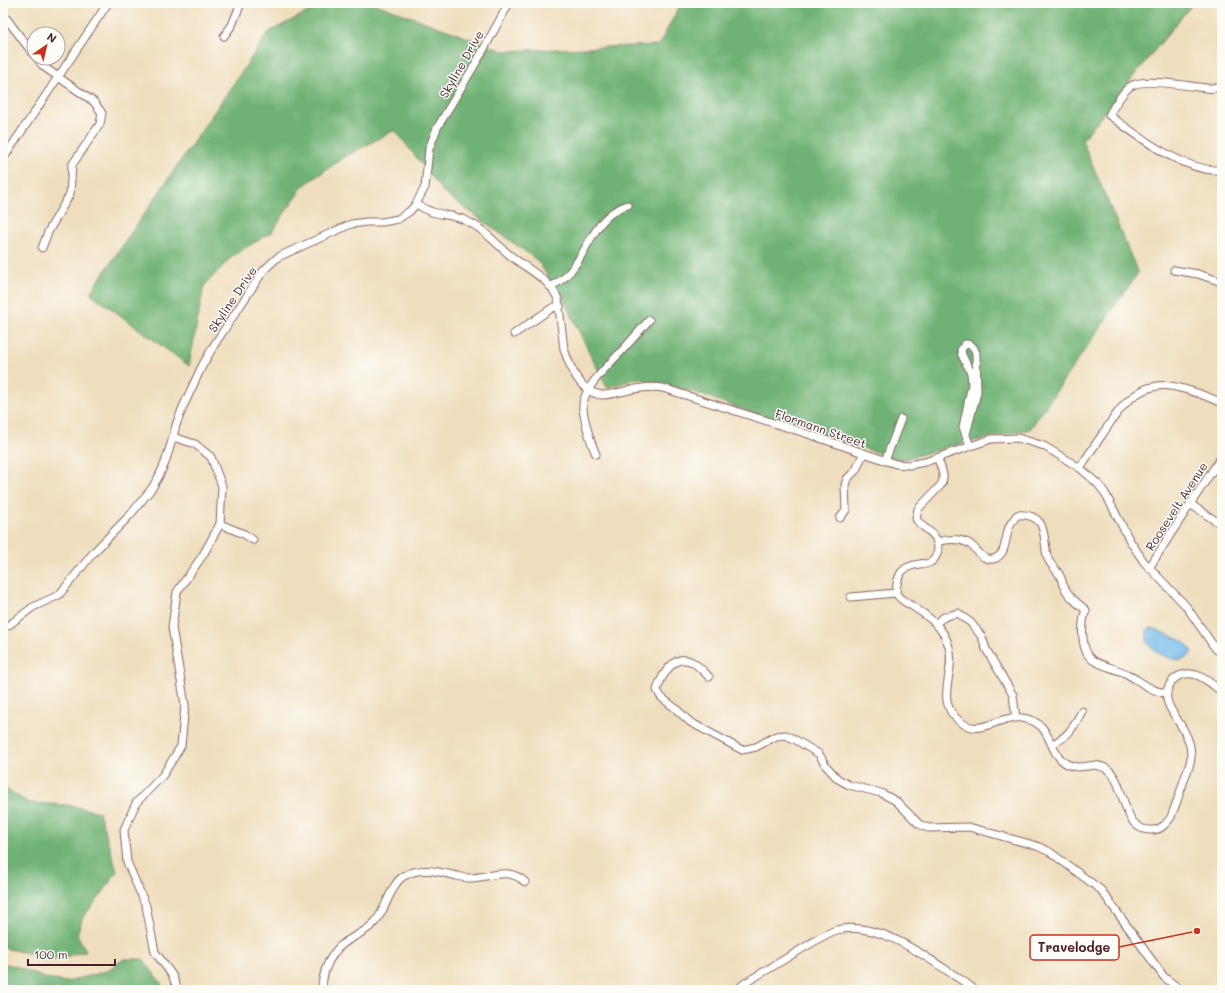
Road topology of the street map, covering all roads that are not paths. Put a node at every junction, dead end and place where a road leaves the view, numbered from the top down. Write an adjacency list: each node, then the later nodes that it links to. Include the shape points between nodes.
1 (5, 3): 5 (street)
2 (108, 3): 10 (street)
3 (241, 3): 7 (street, via 232,25)
4 (509, 3): 14 (street, Skyline Drive, via 437,128 430,149 425,187)
5 (3, 6)
6 (3, 14): 8 (street)
7 (224, 36)
8 (26, 44)
9 (43, 66): 10 (street)
10 (58, 78): 12 (street); 16 (street, via 94,102 102,113 100,124 72,165 70,194 48,232)
11 (1222, 86): 13 (street, via 1210,88 1143,82 1130,86 1109,115 1161,151 1194,166)
12 (3, 159)
13 (1222, 170)
14 (416, 204): 19 (street, via 432,212 465,220 481,229); 27 (street, Skyline Drive, via 398,219 351,224 278,257 264,270 202,366)
15 (628, 205): 19 (street, via 612,212 603,221 565,277)
16 (42, 248)
17 (1174, 270): 18 (street)
18 (1222, 282)
19 (551, 286): 20 (street)
20 (560, 306): 22 (street, via 552,308); 23 (street, via 564,349 578,380)
21 (649, 320): 23 (street, via 598,376)
22 (514, 334)
23 (589, 390): 29 (street, via 583,403 583,410); 30 (street, Flormann Street, via 602,395 644,387 663,388)
24 (1222, 403): 34 (street, via 1174,387 1158,385 1140,392 1118,410)
25 (902, 419): 33 (street)
26 (966, 434): 26 (street, via 977,392 976,353 970,344 966,344 961,350 971,373 972,384 963,421); 28 (street)
27 (173, 437): 37 (street, via 195,444 211,457 222,486); 45 (street, Skyline Drive, via 152,488 94,552 66,588 58,596 33,607)
28 (970, 446): 32 (street, Flormann Street); 34 (street, Flormann Street, via 991,439 1028,440 1044,446)
29 (596, 454)
30 (863, 454): 33 (street, Flormann Street); 36 (street, via 856,470 847,479 846,510)
31 (1222, 456): 35 (street, Roosevelt Avenue)
32 (938, 459): 33 (street, Flormann Street, via 909,465); 40 (street, via 943,481 918,509 916,520 935,537)
33 (885, 461)
34 (1080, 468): 41 (street, Flormann Street, via 1105,494 1130,541)
35 (1190, 504): 38 (street); 41 (street, Roosevelt Avenue)
36 (840, 518)
37 (220, 524): 39 (street); 54 (street, via 177,592 172,626 185,705 180,746 163,775 136,803 124,830 127,862 146,906 155,952 172,975)
38 (1222, 525)
39 (253, 540)
40 (937, 542): 42 (street, via 936,557 927,564 908,566 896,579); 49 (street, via 947,539 962,540 969,543 983,557 994,559 1002,553 1010,526 1017,515 1032,516 1040,523 1047,558 1060,575 1063,586 1072,599 1086,610 1082,620 1088,655 1093,660 1127,674 1157,692)
41 (1149, 568): 46 (street, Flormann Street, via 1186,606)
42 (896, 592): 43 (street); 44 (street, via 902,600)
43 (851, 598)
44 (936, 623): 51 (street, via 944,617 958,613 976,628 1013,695); 51 (street, via 946,638 951,653 946,700 954,716 965,725 974,728 983,728 1002,720)
45 (3, 628)
46 (1222, 654)
47 (709, 677): 58 (street, via 692,662 684,660 669,666 657,690 661,697 690,722 742,750 756,747 776,736 794,738 819,754 838,779 849,785 886,795 919,824 928,828 969,827 1050,852 1101,890 1164,977)
48 (1222, 692): 49 (street, via 1202,677 1189,673 1175,678)
49 (1166, 693): 52 (street, via 1170,707 1185,733 1191,757 1171,817 1166,824 1156,830 1142,829 1132,821 1117,780 1108,769 1095,765 1069,765 1057,755)
50 (1082, 711): 52 (street, via 1073,729 1064,738)
51 (1016, 718): 52 (street, via 1034,722 1045,731)
52 (1052, 744)
53 (525, 882): 55 (street, via 521,878 501,873 469,878 428,870 402,876 375,923 334,952 326,968)
54 (178, 990)
55 (322, 990)
56 (737, 990): 57 (street, via 836,930 854,927 894,938)
57 (975, 990)
58 (1181, 990)

